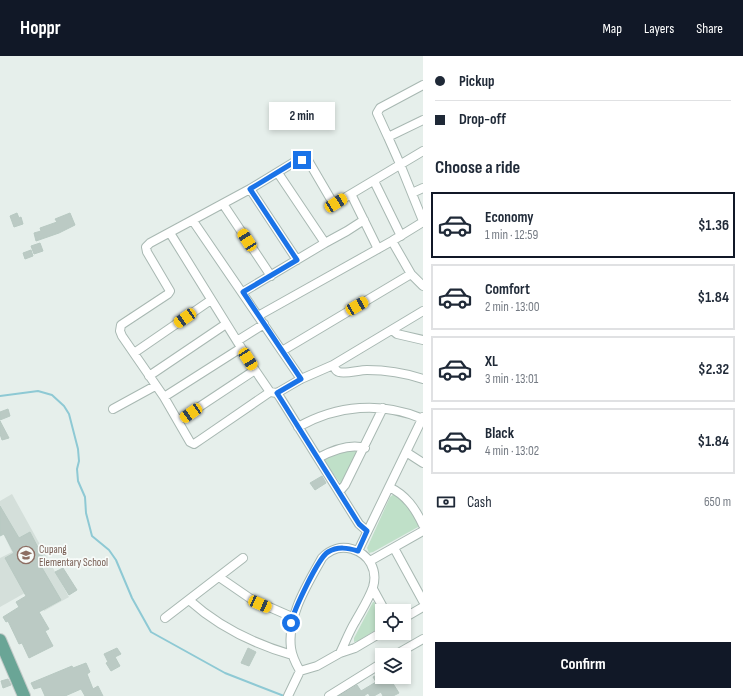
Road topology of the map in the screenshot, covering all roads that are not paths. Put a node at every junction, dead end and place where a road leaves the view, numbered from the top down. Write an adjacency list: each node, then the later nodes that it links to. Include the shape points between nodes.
1 (423, 85): 3 (street, via 380,108 378,113)
2 (423, 120): 3 (street)
3 (388, 137): 5 (street)
4 (423, 152): 5 (street)
5 (400, 164): 7 (street); 11 (street)
6 (278, 173): 9 (street); 10 (street, via 296,161 309,162 333,204); 19 (street)
7 (374, 181): 10 (street); 17 (street)
8 (423, 188): 11 (street)
9 (250, 189): 12 (street); 21 (street)
10 (351, 194): 13 (street)
11 (412, 194): 15 (street)
12 (224, 204): 14 (street); 23 (street)
13 (364, 220): 19 (street); 20 (street)
14 (193, 221): 16 (street); 25 (street)
15 (423, 221): 17 (street)
16 (170, 234): 26 (street); 35 (street, via 146,247 170,291 121,325 122,336)
17 (401, 236): 18 (street)
18 (392, 241): 20 (street); 22 (street)
19 (325, 243): 21 (street)
20 (378, 249): 28 (street)
21 (297, 260): 23 (street)
22 (411, 274): 24 (street); 34 (street)
23 (271, 276): 25 (street)
24 (423, 286)
25 (243, 292): 28 (street)
26 (211, 300): 29 (street); 35 (street)
27 (423, 311): 31 (street)
28 (258, 316): 30 (street)
29 (226, 324): 33 (street); 38 (street)
30 (264, 324): 33 (street); 34 (street)
31 (392, 330): 32 (street); 36 (street)
32 (423, 340)
33 (239, 344): 37 (street); 43 (street)
34 (282, 351): 39 (street)
35 (134, 353): 38 (street)
36 (333, 365): 39 (street); 40 (street, via 337,372 384,370)
37 (255, 370): 42 (street); 47 (street)
38 (149, 376): 41 (street)
39 (301, 379): 42 (street)
40 (423, 379)
41 (155, 386): 43 (street); 44 (street)
42 (274, 392): 47 (street, via 194,444 190,442); 48 (street)
43 (164, 397): 47 (street)
44 (113, 408)
45 (383, 408): 46 (street); 48 (street, via 341,410); 49 (street)
46 (423, 419): 50 (street)
47 (178, 421)
48 (298, 427): 51 (street)
49 (364, 448): 51 (street, via 340,449); 54 (street)
50 (406, 452): 52 (street); 53 (street)
51 (318, 458): 54 (street)
52 (423, 463)
53 (389, 487): 55 (street, via 408,501); 56 (street)
54 (339, 492): 56 (street, via 359,524)
55 (423, 525)
56 (367, 531): 59 (street)
57 (423, 531): 58 (street)
58 (394, 548): 61 (street); 65 (street)
59 (358, 551): 61 (street); 69 (street, via 338,548 325,554)
60 (243, 558): 62 (street)
61 (370, 561): 63 (street, via 374,572)
62 (219, 577): 64 (street); 69 (street, via 251,599)
63 (373, 589): 66 (street); 75 (street)
64 (189, 600): 70 (street); 76 (street, via 237,634)
65 (423, 601)
66 (381, 604)
67 (423, 606): 68 (street)
68 (411, 614)
69 (292, 617): 76 (street)
70 (165, 618)
71 (375, 636): 75 (street)
72 (423, 638): 74 (street)
73 (0, 640): 80 (main road)
74 (407, 648)
75 (340, 653): 78 (street, via 317,666)
76 (292, 655): 78 (street)
77 (375, 667): 81 (street)
78 (300, 671): 79 (street)
79 (288, 695)
80 (24, 696)
81 (329, 696)

